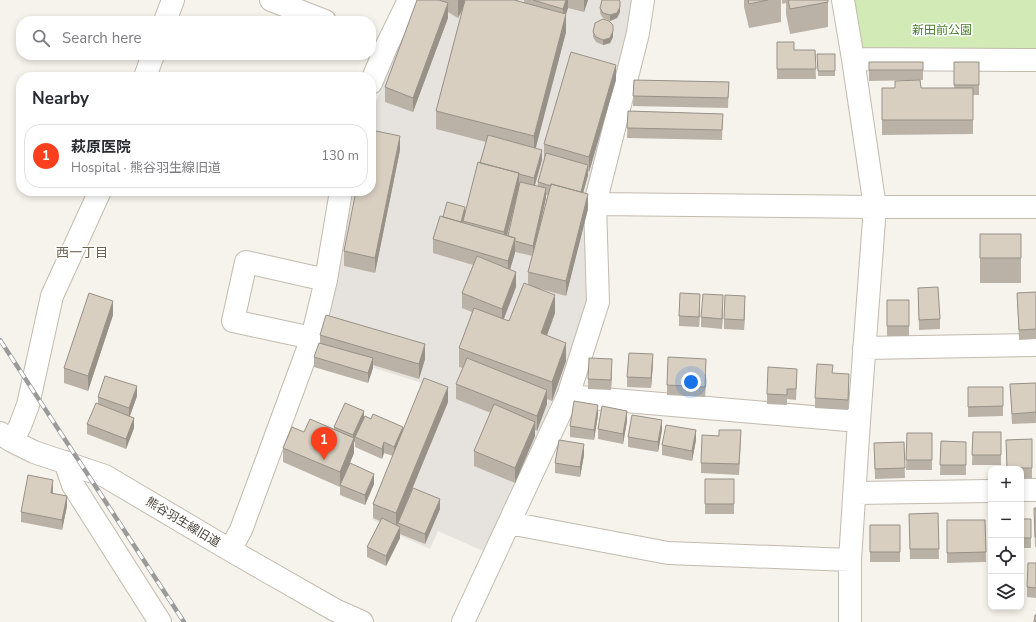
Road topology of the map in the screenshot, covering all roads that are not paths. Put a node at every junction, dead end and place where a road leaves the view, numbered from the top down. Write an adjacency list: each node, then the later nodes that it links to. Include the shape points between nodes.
1 (173, 0): 6 (street)
2 (271, 0): 7 (street)
3 (409, 0): 8 (street)
4 (642, 0): 18 (street, via 638,33)
5 (843, 0): 10 (street)
6 (167, 16)
7 (312, 16)
8 (379, 42): 9 (street)
9 (376, 57)
10 (853, 59): 13 (street); 19 (street)
11 (151, 60): 14 (street)
12 (375, 60): 15 (street)
13 (1036, 60)
14 (147, 72)
15 (373, 72)
16 (98, 196): 27 (street, via 52,296 28,405 20,426)
17 (340, 196): 21 (street)
18 (595, 204): 19 (street); 25 (street, via 598,302)
19 (875, 207): 20 (street); 24 (street)
20 (1036, 207)
21 (326, 280): 22 (street); 22 (street, via 246,262 233,321)
22 (312, 338): 34 (street, via 241,530)
23 (1036, 345): 24 (street)
24 (864, 348): 26 (street)
25 (568, 396): 26 (street); 33 (street)
26 (859, 421): 32 (street)
27 (6, 437): 28 (street, 熊谷羽生線旧道, via 40,454)
28 (65, 462): 34 (street, 熊谷羽生線旧道, via 122,485); 36 (street, via 76,491)
29 (1024, 490): 30 (street)
30 (1036, 490)
31 (988, 491): 32 (street)
32 (855, 493): 35 (street)
33 (509, 523): 35 (street, via 668,553); 38 (street)
34 (230, 550): 37 (street, 熊谷羽生線旧道, via 335,610)
35 (850, 560): 39 (street)
36 (160, 622)
37 (362, 622)
38 (463, 622)
39 (850, 622)

